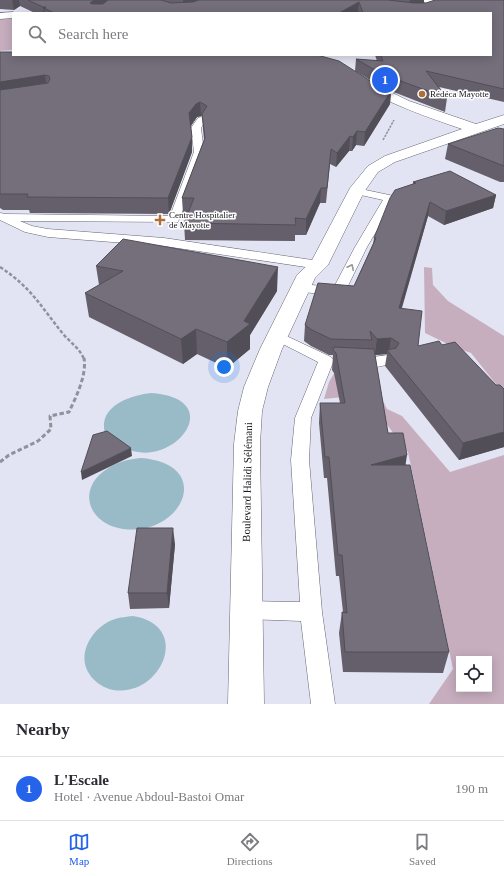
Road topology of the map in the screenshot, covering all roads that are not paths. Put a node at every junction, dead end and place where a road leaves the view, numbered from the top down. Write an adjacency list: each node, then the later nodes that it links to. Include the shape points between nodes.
1 (354, 0): 2 (street, via 402,8)
2 (428, 7)
3 (12, 15): 4 (street)
4 (0, 16)
5 (356, 78): 8 (street, via 376,91 403,103)
6 (504, 119): 8 (street, Boulevard Halidi Sélémani)
7 (201, 120): 10 (lane, via 196,128 199,152 174,220)
8 (487, 133): 9 (street, Boulevard Halidi Sélémani, via 390,159 373,169)
9 (356, 191): 11 (street, Boulevard Halidi Sélémani); 12 (lane, one-way to 9, via 338,292 361,247 394,197)
10 (2, 216): 11 (lane, via 29,229 48,233 164,242)
11 (319, 265): 12 (street, Boulevard Halidi Sélémani, via 307,275)
12 (300, 288): 13 (street, Boulevard Halidi Sélémani)
13 (278, 336): 14 (lane); 16 (street, Boulevard Halidi Sélémani, via 256,387 250,411 247,444)
14 (326, 360): 15 (lane, via 368,364); 17 (lane, via 303,418 301,453)
15 (388, 360)
16 (245, 610): 17 (lane); 18 (street, Boulevard Halidi Sélémani)
17 (311, 612): 19 (lane)
18 (246, 704)
19 (323, 704)

